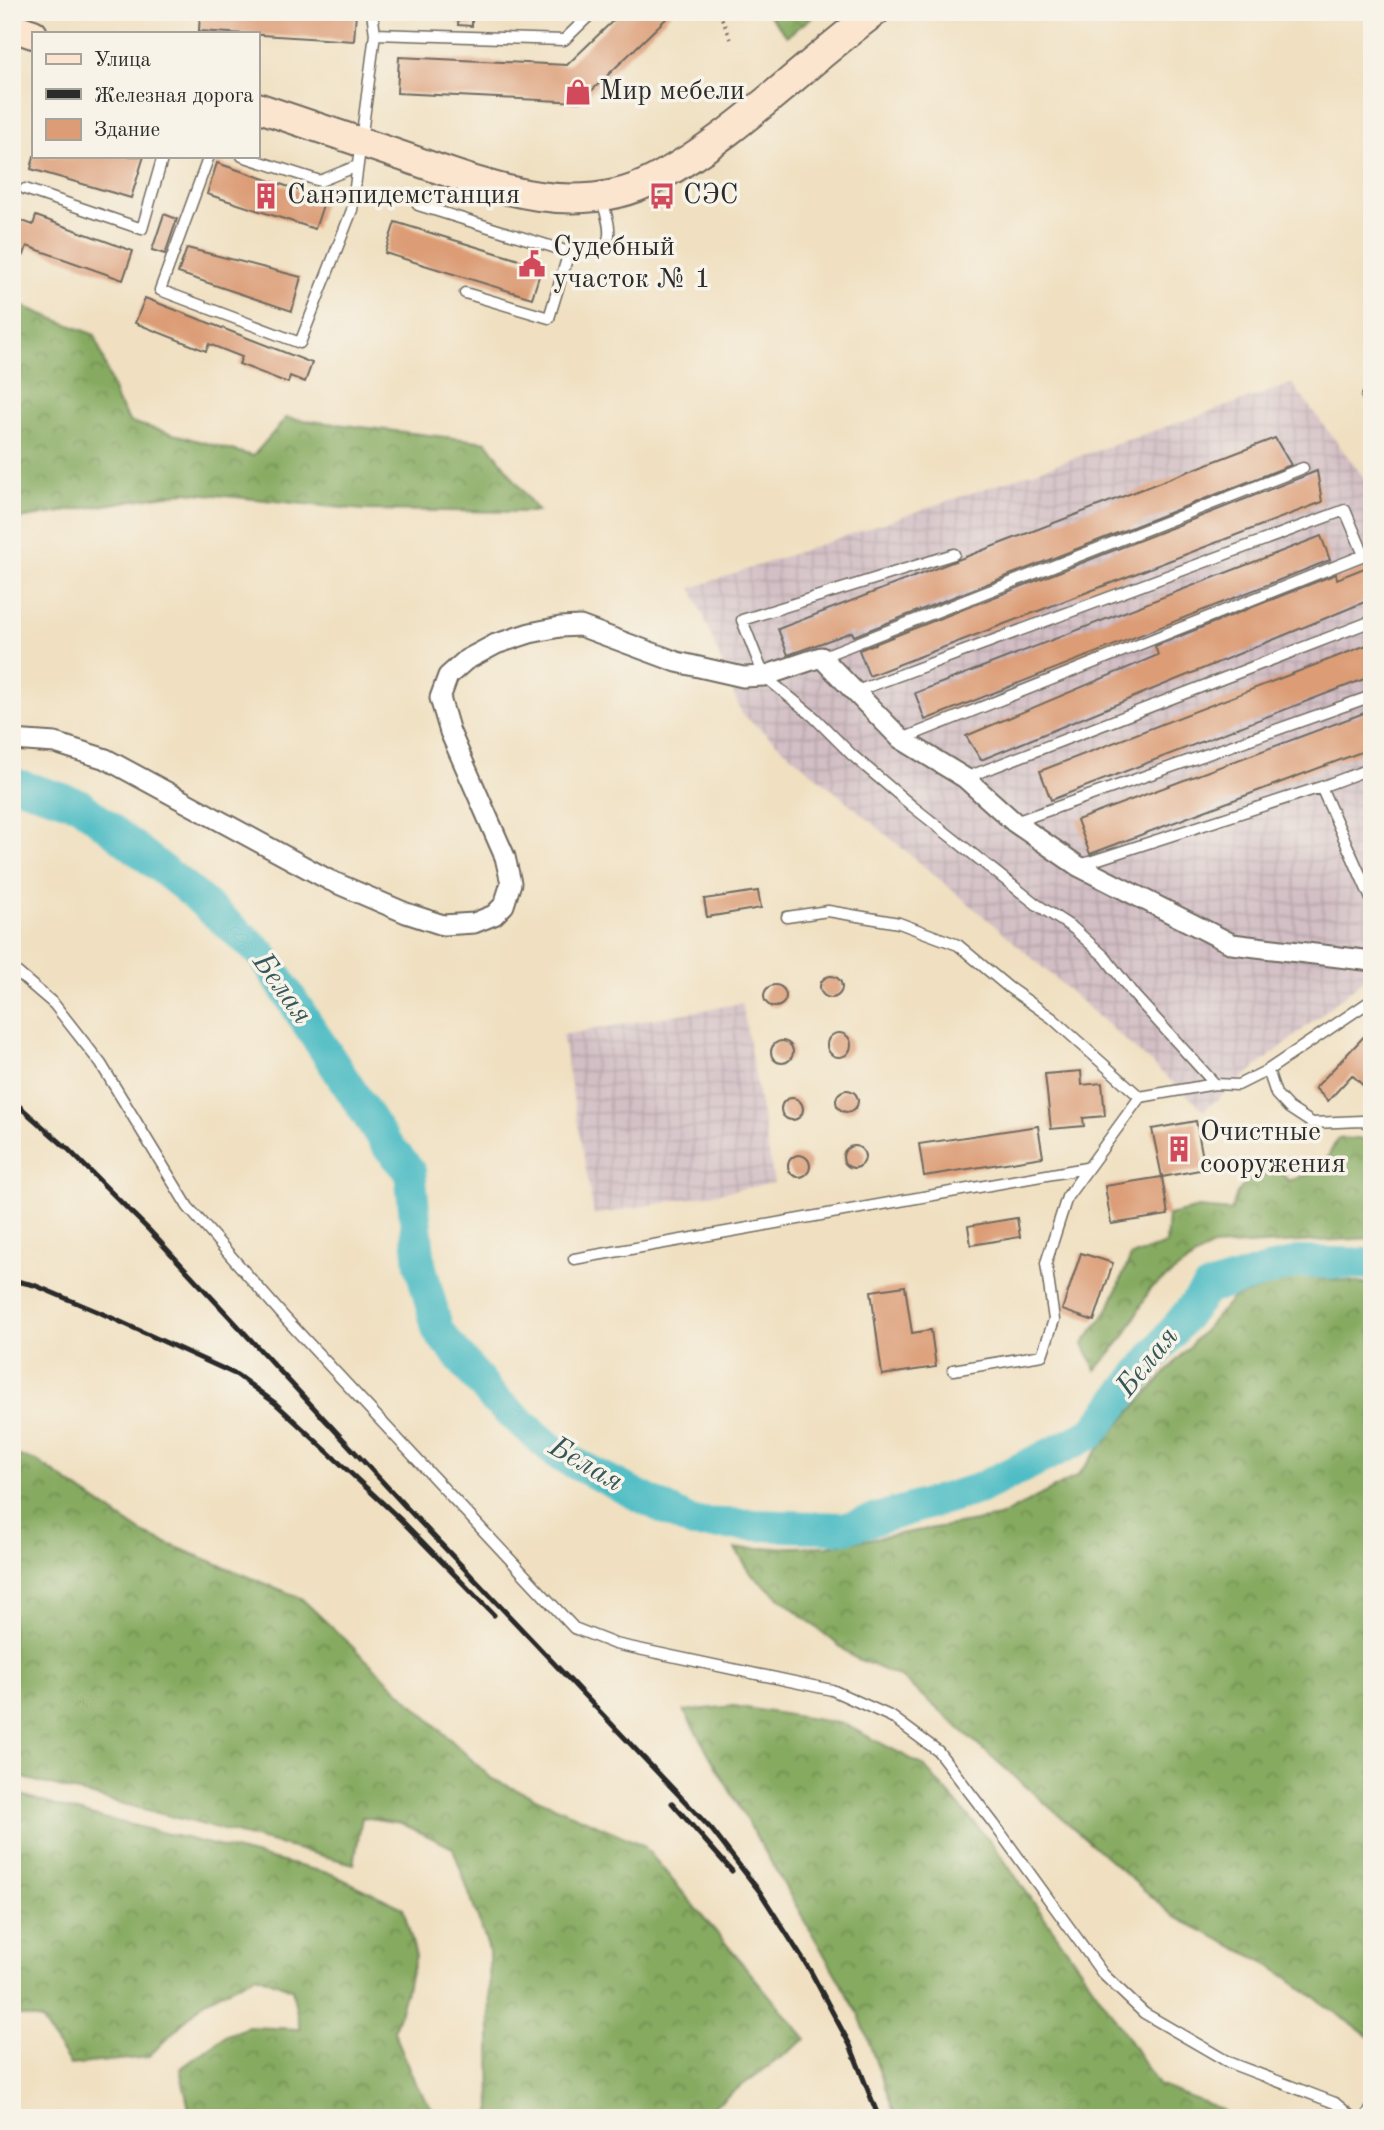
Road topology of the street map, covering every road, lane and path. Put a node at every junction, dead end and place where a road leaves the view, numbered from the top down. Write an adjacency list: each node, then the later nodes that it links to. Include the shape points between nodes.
1 (372, 12): 7 (lane)
2 (593, 12): 7 (lane, via 564,40)
3 (719, 12): 8 (path)
4 (875, 12): 15 (main road, via 676,167 652,181)
5 (12, 27): 6 (main road)
6 (32, 34)
7 (375, 34): 10 (lane)
8 (731, 38)
9 (259, 108): 10 (main road)
10 (359, 154): 12 (lane, via 352,210 300,343 160,290); 13 (lane, via 320,181); 15 (main road, via 549,198)
11 (162, 158): 14 (lane, via 142,229)
12 (208, 158)
13 (248, 158)
14 (25, 189)
15 (601, 197): 17 (lane, via 612,229 608,240 588,253)
16 (418, 205): 17 (lane)
17 (569, 251): 18 (lane, via 549,318)
18 (465, 293)
19 (1372, 387): 20 (lane, via 1367,397)
20 (1372, 405)
21 (1303, 468): 25 (lane)
22 (1368, 553): 27 (lane, via 1345,510); 29 (lane)
23 (954, 554): 26 (lane, via 742,620)
24 (1372, 621): 32 (lane)
25 (821, 657): 26 (street); 27 (street)
26 (764, 676): 30 (street, via 744,677 677,662 580,626 530,633 496,644 448,676 440,698 450,732 505,857 511,883 504,905 474,923 443,925 330,880 106,759 55,743); 42 (lane, via 912,806 1073,928 1105,957)
27 (853, 693): 29 (street)
28 (1372, 696): 34 (lane)
29 (901, 739): 32 (street)
30 (12, 740)
31 (1372, 768): 33 (lane)
32 (965, 778): 34 (street)
33 (1321, 787): 35 (lane); 36 (lane)
34 (1014, 822): 35 (street)
35 (1078, 866): 38 (street, via 1232,944)
36 (1372, 901)
37 (787, 917): 43 (lane, via 828,911 899,923 958,946 1052,1018)
38 (1372, 961)
39 (12, 968): 49 (lane, via 54,1004 101,1064 188,1206 286,1319 574,1628 615,1644 832,1690 892,1717 938,1751 1102,1974 1144,2013 1230,2063 1335,2103)
40 (1372, 1000): 41 (lane)
41 (1268, 1070): 42 (lane, via 1238,1085); 44 (lane, via 1276,1094 1312,1123)
42 (1215, 1084): 43 (lane)
43 (1140, 1097): 45 (lane)
44 (1372, 1124)
45 (1086, 1168): 46 (lane); 47 (lane, via 1067,1197 1046,1263 1054,1320 1042,1355)
46 (574, 1259)
47 (953, 1370)
48 (1372, 2107): 50 (lane)
49 (1353, 2118)
50 (1366, 2118)

